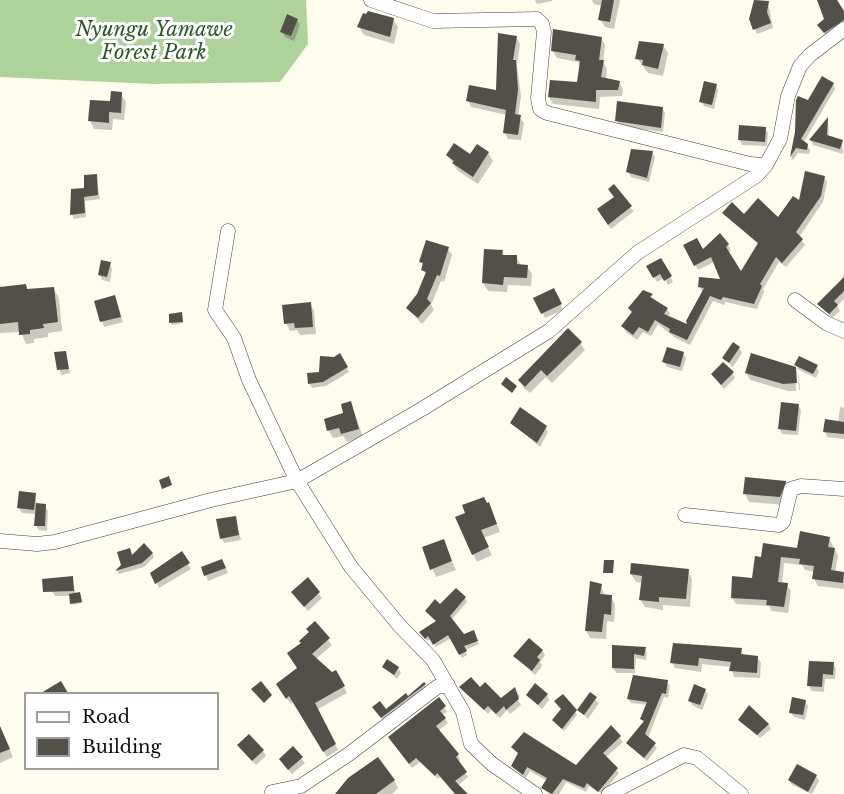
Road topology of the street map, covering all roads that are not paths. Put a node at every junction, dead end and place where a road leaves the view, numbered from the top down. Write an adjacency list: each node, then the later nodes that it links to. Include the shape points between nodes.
1 (371, 0): 3 (street, via 433,21 537,19 544,32 540,109)
2 (844, 29): 3 (street, via 810,55 796,72 780,139)
3 (766, 165): 7 (street, via 756,176 637,253 549,331)
4 (228, 231): 7 (street, via 215,310 234,338 249,380)
5 (795, 300): 6 (street)
6 (844, 331)
7 (297, 481): 10 (street, via 55,542); 11 (street, via 351,567 433,660)
8 (844, 489): 9 (street, via 790,489 779,525)
9 (685, 515)
10 (0, 541)
11 (448, 685): 12 (street, via 437,687 301,786); 13 (street, via 463,712 471,744 492,764)
12 (272, 792)
13 (536, 794)
14 (609, 794): 15 (street, via 684,755 697,758)
15 (741, 794)

